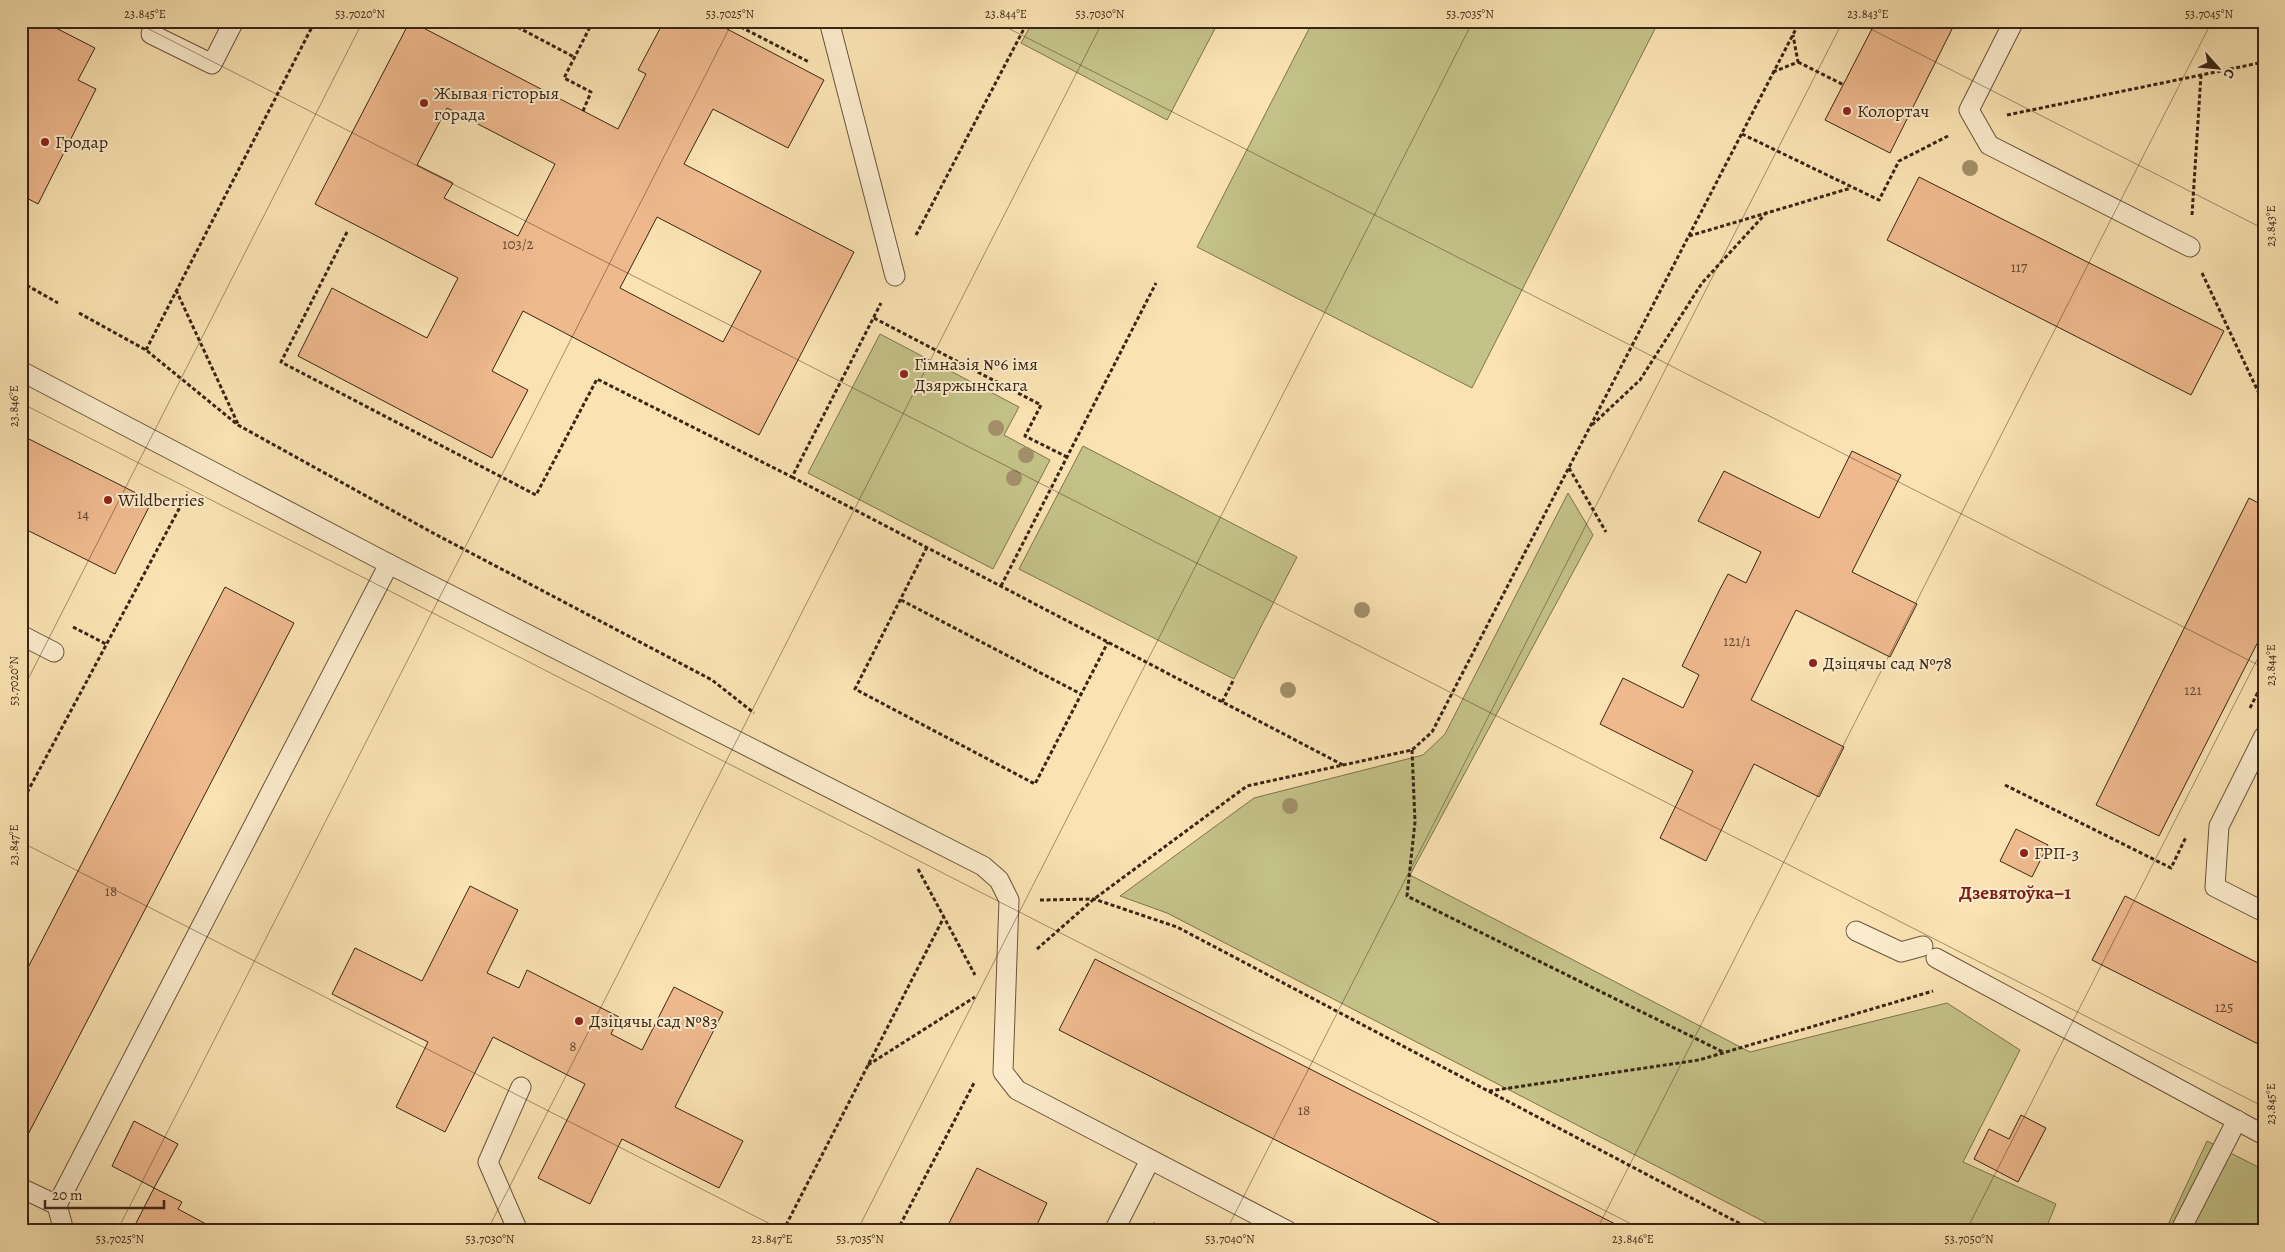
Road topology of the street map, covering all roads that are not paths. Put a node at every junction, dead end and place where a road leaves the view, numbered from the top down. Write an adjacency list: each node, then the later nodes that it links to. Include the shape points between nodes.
1 (234, 21): 4 (lane, via 212,64)
2 (829, 21): 6 (lane)
3 (2014, 21): 5 (lane, via 1969,110 1989,145)
4 (150, 34)
5 (2190, 247)
6 (895, 276)
7 (21, 371): 8 (lane)
8 (389, 564): 17 (lane, via 983,866 999,880 1009,900 1003,1072 1017,1090); 19 (lane)
9 (21, 635): 10 (lane)
10 (54, 652)
11 (2264, 736): 12 (lane, via 2219,826 2215,887)
12 (2264, 912)
13 (1856, 930): 15 (lane, via 1901,952 1930,952)
14 (521, 1087): 21 (lane, via 488,1162)
15 (2237, 1120): 16 (lane); 24 (lane)
16 (2264, 1134)
17 (1150, 1160): 22 (lane); 23 (lane)
18 (21, 1188): 19 (lane)
19 (57, 1205): 20 (lane)
20 (64, 1231)
21 (518, 1231)
22 (1114, 1231)
23 (1288, 1231)
24 (2180, 1231)

